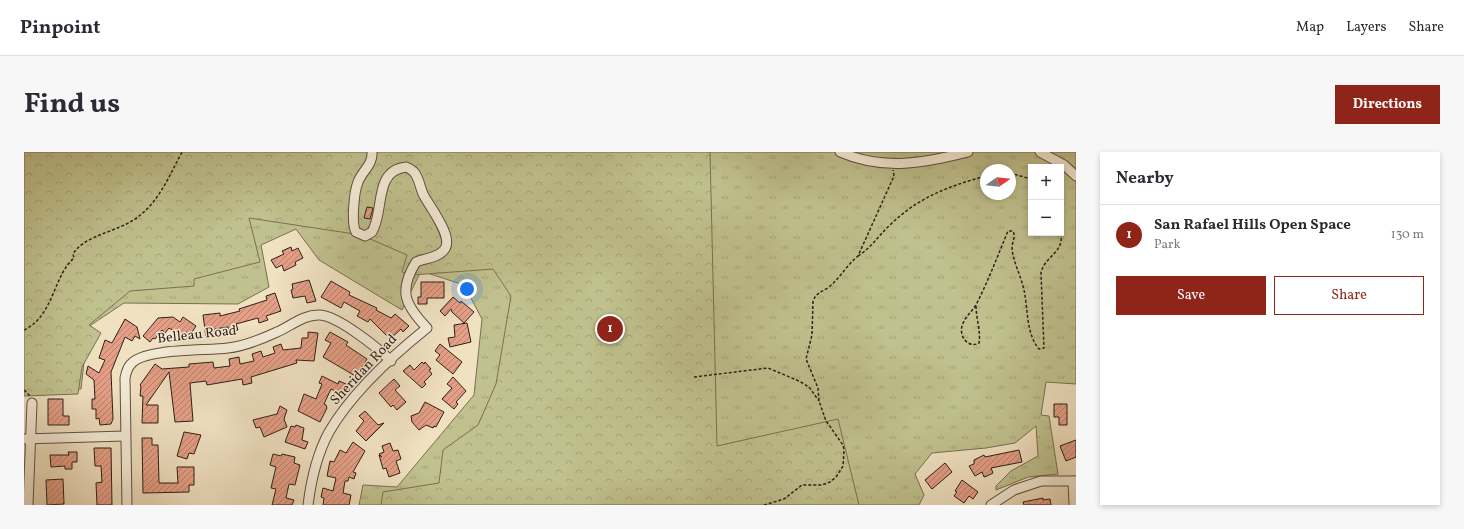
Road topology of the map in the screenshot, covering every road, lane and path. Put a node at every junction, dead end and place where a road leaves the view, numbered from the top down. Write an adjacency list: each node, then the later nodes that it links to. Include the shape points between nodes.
1 (182, 152): 14 (path, via 158,195 144,212 119,229 86,240 76,249 74,258 67,264 39,319)
2 (840, 152): 6 (street)
3 (968, 152): 6 (street, via 928,162)
4 (1040, 152): 8 (street, via 1064,165)
5 (374, 154): 15 (street, Sheridan Road, via 356,187 356,232 365,236 372,232 386,178 392,170 406,167 415,173 447,240 445,250 416,262 410,270 405,294 411,311 426,328)
6 (893, 164): 12 (path, via 894,176)
7 (1016, 175): 10 (path)
8 (1076, 176)
9 (980, 178): 12 (path, via 929,195 890,225 870,248)
10 (1028, 178)
11 (1061, 236): 13 (path, via 1061,245 1043,265 1041,273 1044,348 1039,349 1033,340 1024,289 1014,259 1013,231 1008,231 994,269)
12 (858, 256): 17 (path, via 828,287 814,297 812,335 806,359 818,388)
13 (976, 306): 13 (path, via 980,338 979,343 972,345 963,337 962,326 969,311)
14 (24, 330)
15 (391, 361): 19 (street, Belleau Road, via 370,342 343,325 320,315 304,318 260,340 231,348 146,355 131,364 125,378); 24 (street, Sheridan Road, via 343,411 329,433 311,486)
16 (694, 377): 17 (path, via 768,368 799,380 809,387)
17 (819, 400): 25 (path, via 826,421 843,445 843,466 830,482 822,485 802,485 784,499)
18 (32, 403): 20 (street)
19 (126, 436): 20 (street); 23 (street, Belleau Road)
20 (28, 439): 22 (street)
21 (1075, 481): 26 (street, via 1041,481 1014,490); 27 (street)
22 (28, 505)
23 (127, 505)
24 (308, 505)
25 (764, 505)
26 (991, 505)
27 (1074, 505)

